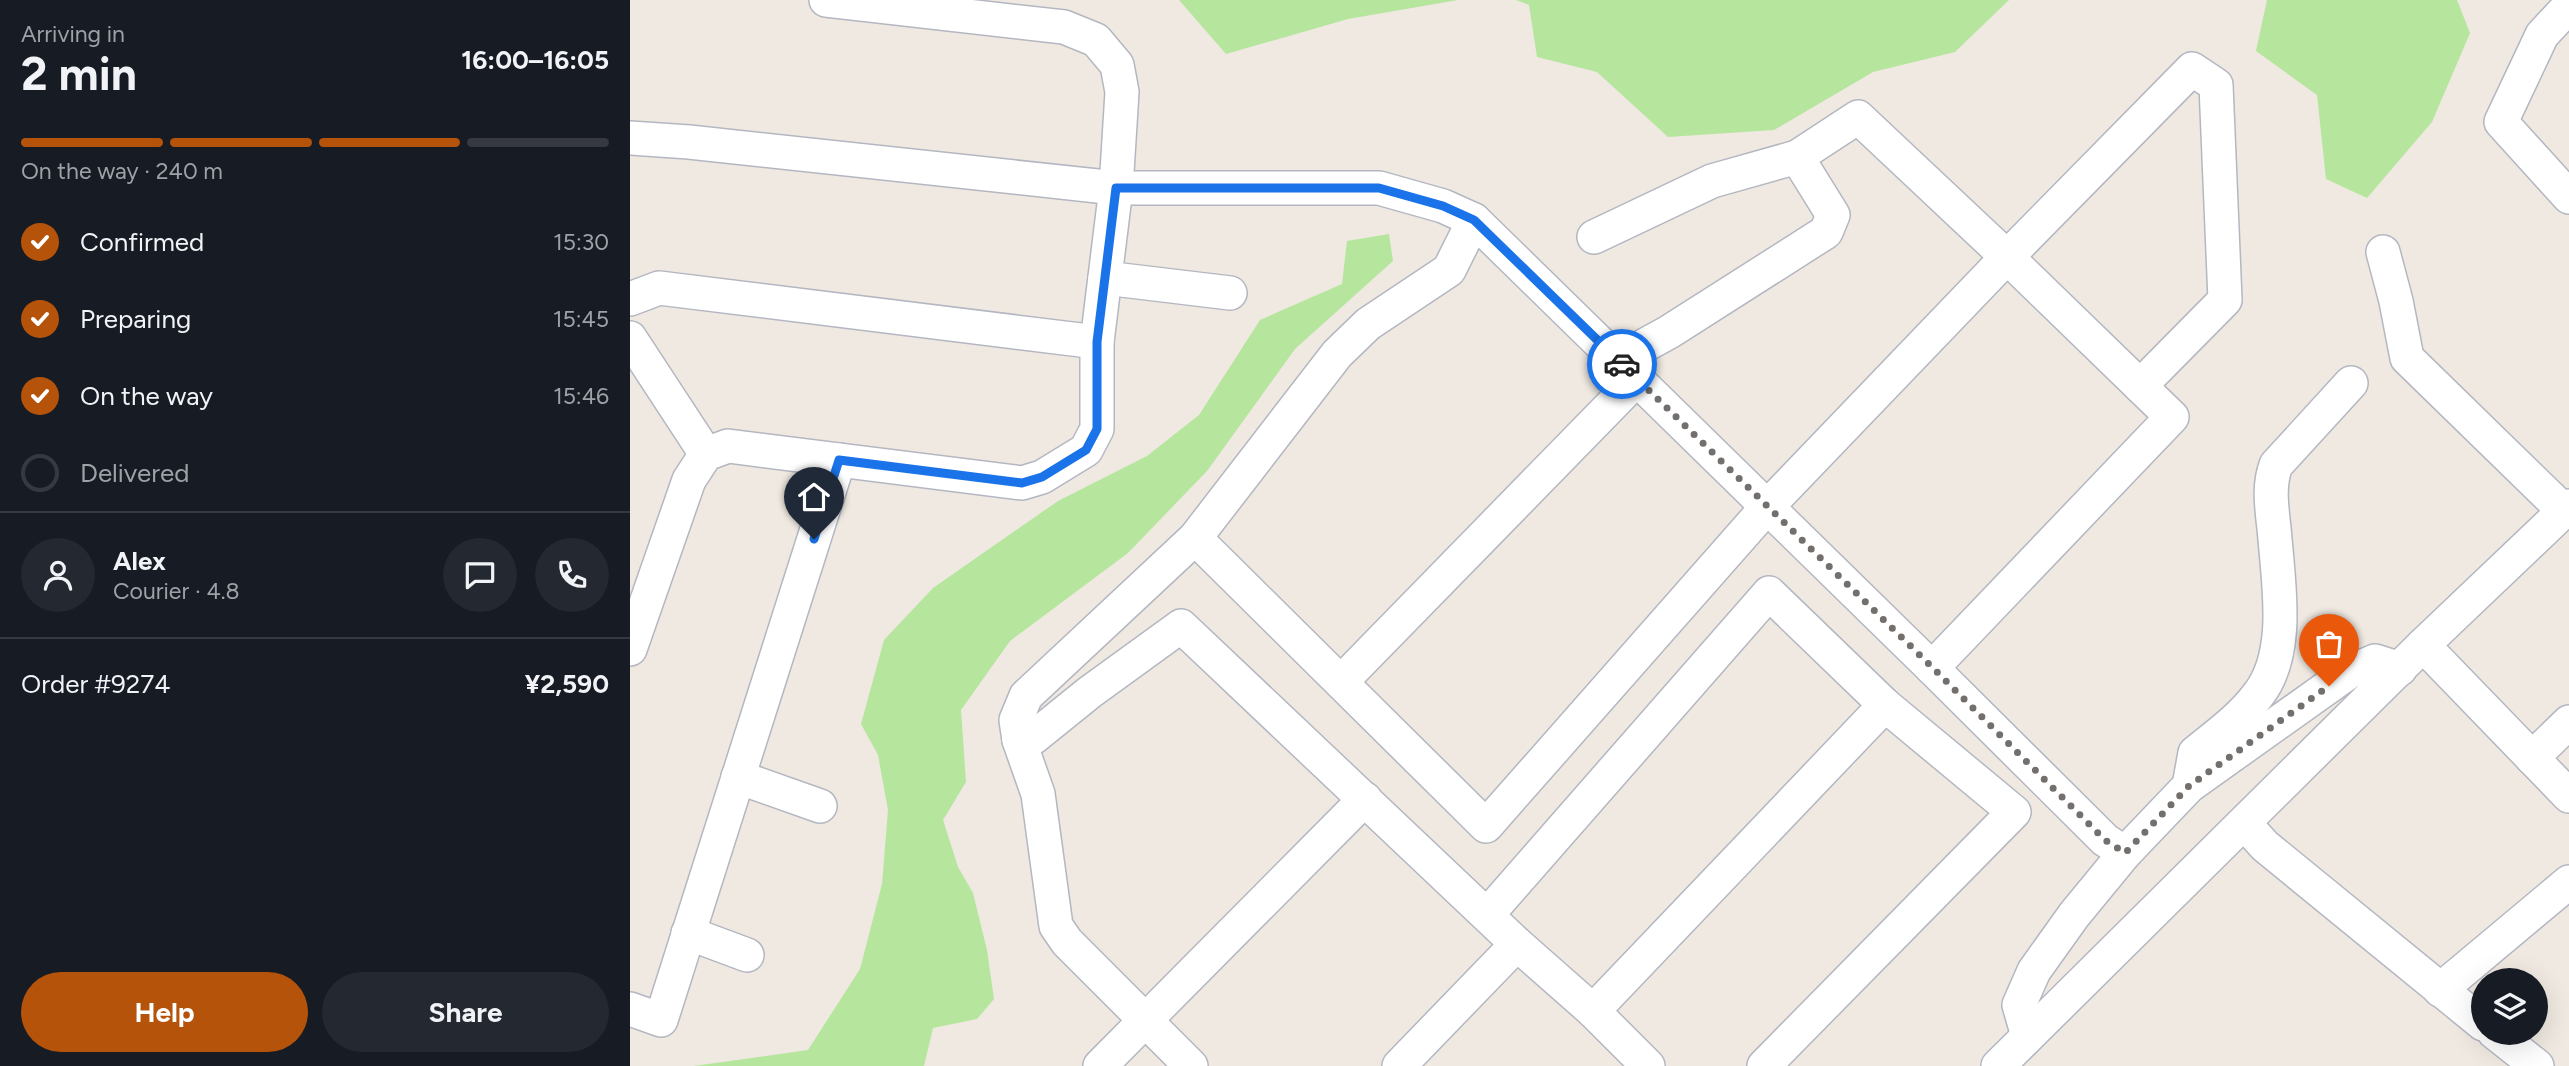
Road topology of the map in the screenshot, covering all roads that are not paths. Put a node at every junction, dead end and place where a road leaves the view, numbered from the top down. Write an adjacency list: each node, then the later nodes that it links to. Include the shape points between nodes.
1 (826, 0): 5 (street, via 1064,27 1096,40 1117,65 1122,92)
2 (2569, 6): 6 (street, via 2542,35 2501,122)
3 (630, 138): 5 (street)
4 (1797, 157): 8 (street, via 1712,181); 10 (street, via 1858,117); 16 (street, via 1833,215 1826,232 1669,332)
5 (1116, 188): 7 (street, via 1379,188); 11 (street)
6 (2569, 197)
7 (1474, 220): 16 (street); 23 (street, via 1449,270 1368,324 1337,354)
8 (1594, 237)
9 (2383, 253): 22 (street, via 2407,359)
10 (2007, 257): 18 (street); 18 (street, via 2192,69 2216,85 2225,300); 21 (street)
11 (1105, 278): 12 (street); 15 (street)
12 (1230, 293)
13 (630, 299): 15 (street, via 659,288)
14 (630, 338): 19 (street)
15 (1097, 342): 20 (street, via 1097,429 1086,450 1042,477 1022,483)
16 (1628, 369): 21 (street); 28 (street)
17 (2351, 383): 34 (street, via 2276,465 2270,480 2278,567 2278,654 2261,692 2195,753)
18 (2140, 386): 26 (street, via 2172,417)
19 (706, 454): 20 (street, via 728,446); 25 (street, via 688,480)
20 (839, 460): 33 (street)
21 (1768, 507): 26 (street); 28 (street, via 1486,826)
22 (2567, 508): 24 (street)
23 (1195, 538): 28 (street); 31 (street, via 1026,696 1016,720)
24 (2423, 645): 27 (street); 32 (street)
25 (630, 649)
26 (1933, 668): 39 (street, via 2105,840)
27 (2400, 669): 34 (street, via 2375,661 2349,671); 38 (street)
28 (1341, 682)
29 (1885, 705): 41 (street, via 1769,593); 47 (street); 57 (street, via 2014,812)
30 (2569, 722): 32 (street)
31 (1019, 740): 36 (street, via 1033,738 1181,626); 49 (street, via 1038,794 1056,926)
32 (2532, 758): 35 (street)
33 (738, 777): 37 (street); 42 (street)
34 (2189, 786): 39 (street)
35 (2569, 796)
36 (1365, 799): 41 (street); 49 (street)
37 (820, 806)
38 (2245, 824): 45 (street, via 2265,846); 51 (street)
39 (2125, 853): 51 (street, via 2034,971 2020,1005)
40 (2569, 882): 45 (street)
41 (1487, 915): 43 (street)
42 (688, 933): 44 (street); 46 (street, via 661,1020)
43 (1517, 944): 47 (street); 55 (street)
44 (747, 955)
45 (2440, 990): 48 (street)
46 (630, 1009)
47 (1593, 1010): 56 (street)
48 (2471, 1015)
49 (1145, 1021): 53 (street); 54 (street)
50 (2507, 1045): 52 (street)
51 (2014, 1056)
52 (2524, 1062)
53 (1100, 1066)
54 (1191, 1066)
55 (1399, 1066)
56 (1648, 1066)
57 (1764, 1066)

